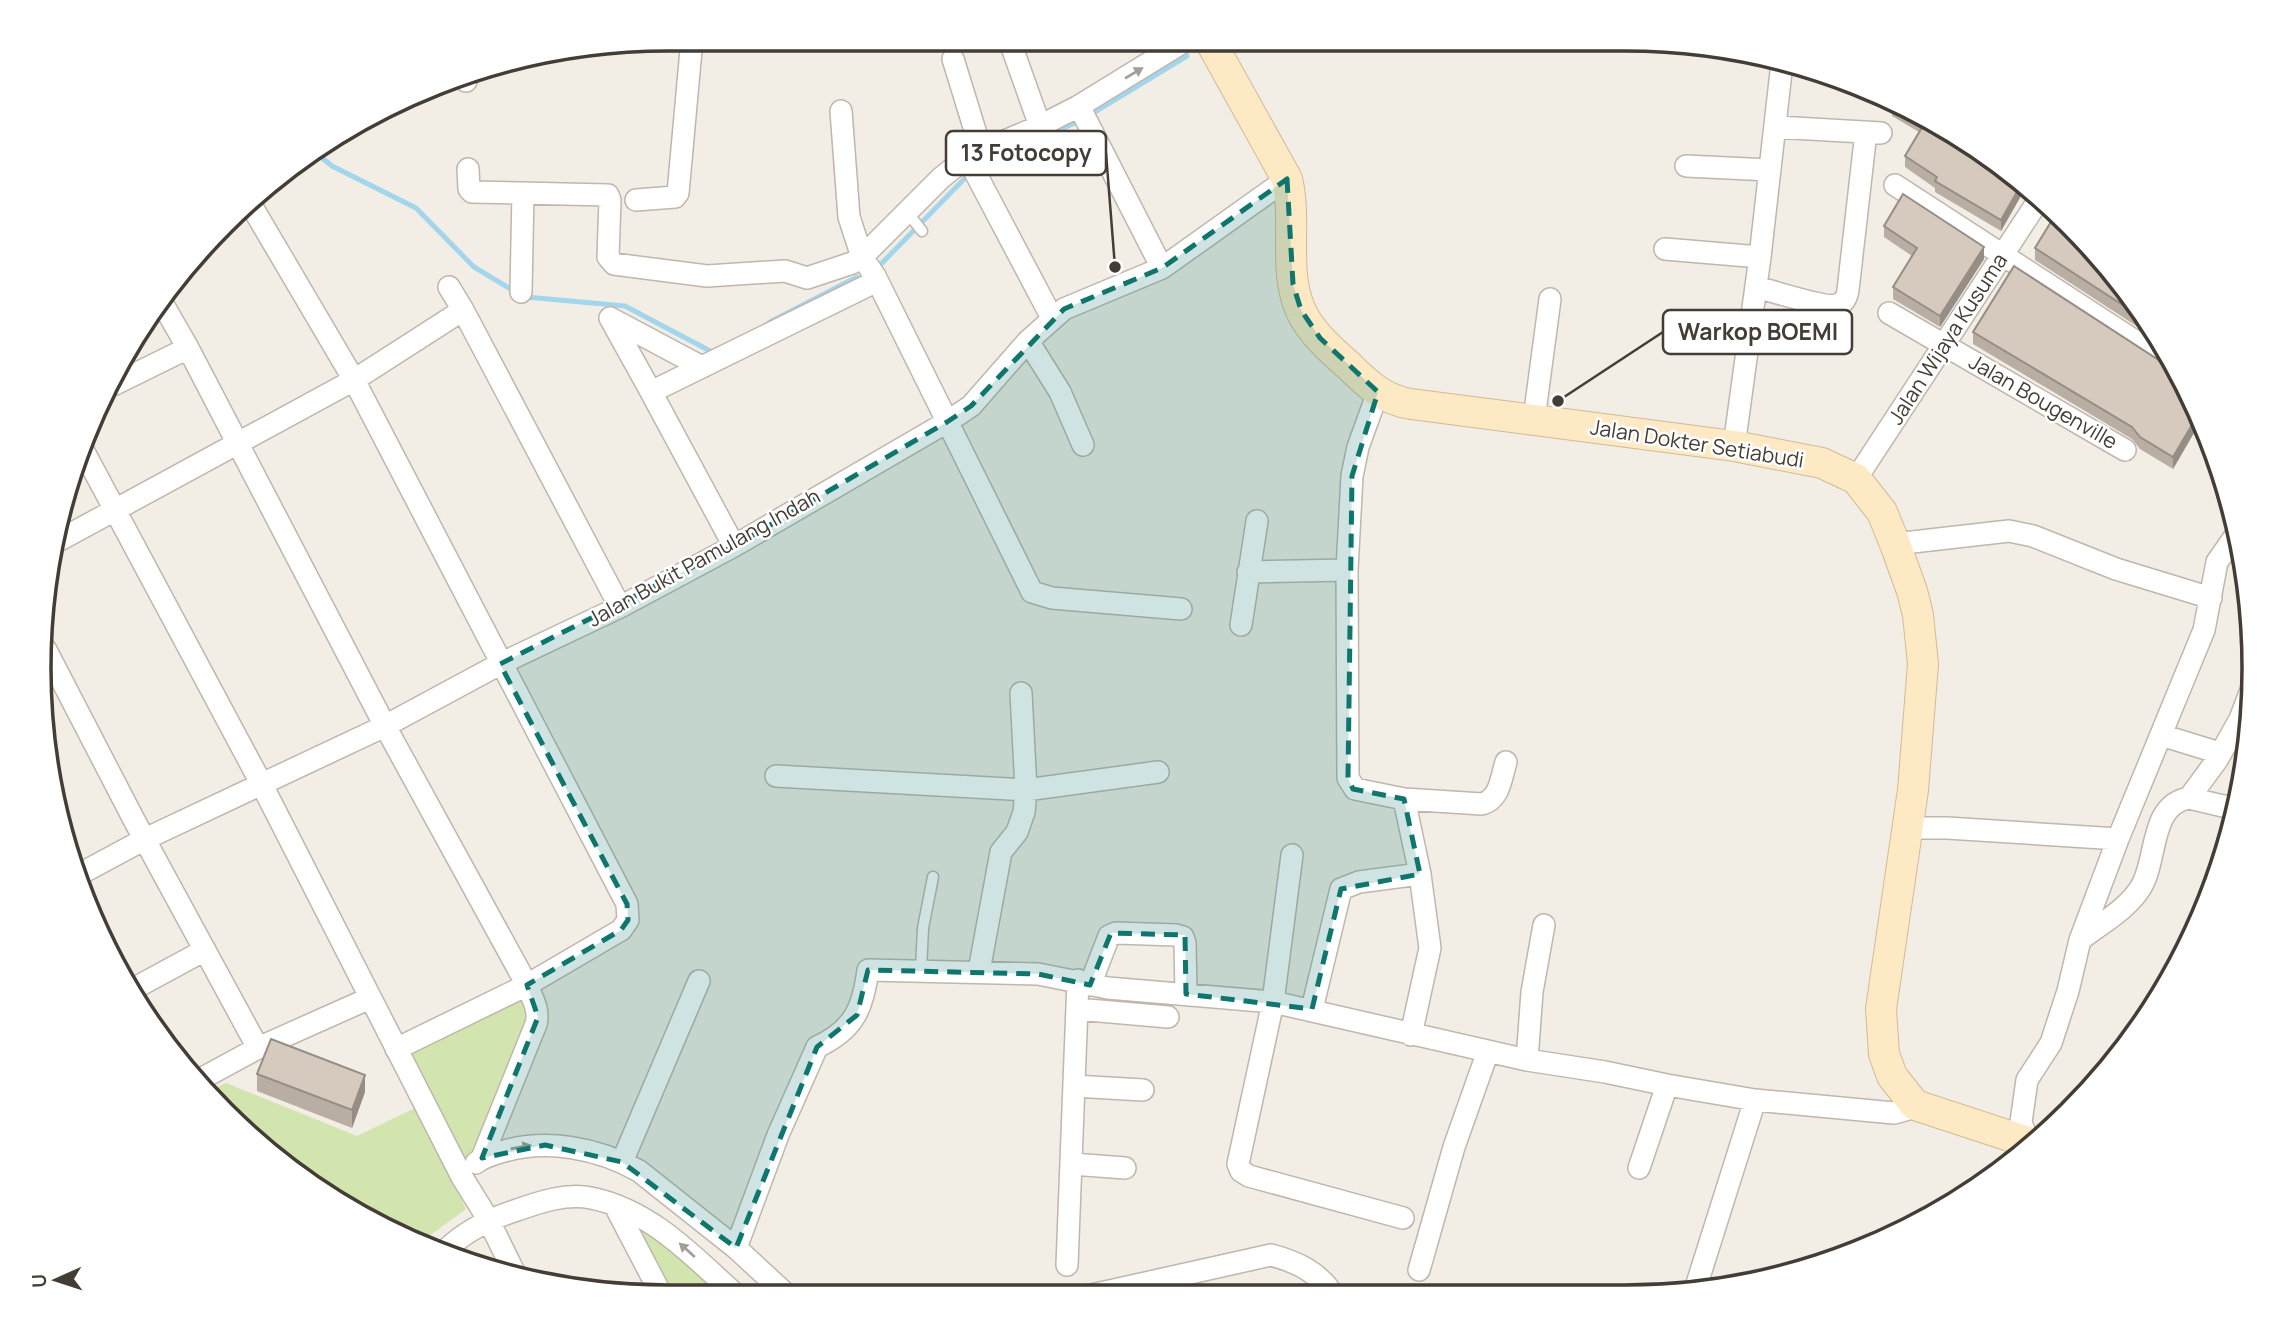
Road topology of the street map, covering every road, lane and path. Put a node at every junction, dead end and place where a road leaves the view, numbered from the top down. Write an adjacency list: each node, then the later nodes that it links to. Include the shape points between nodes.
1 (691, 51): 18 (street, via 678,193)
2 (1013, 51): 9 (street)
3 (1171, 51): 8 (street, one-way to 3)
4 (1216, 51): 15 (main road, Jalan Dokter Setiabudi)
5 (953, 59): 11 (street)
6 (1781, 71): 10 (street)
7 (841, 111): 23 (street, via 849,217)
8 (1084, 114): 9 (street); 25 (street)
9 (1041, 126): 11 (street)
10 (1776, 127): 14 (street); 27 (street, via 1874,133 1844,301 1826,305)
11 (973, 157): 23 (street, via 942,178 915,222); 34 (street)
12 (1686, 166): 14 (street)
13 (468, 169): 17 (street, via 472,192)
14 (1770, 170): 24 (street)
15 (1287, 179): 25 (street, Jalan Bukit Pamulang Indah); 43 (main road, Jalan Dokter Setiabudi, via 1292,198 1293,284 1301,310 1320,338)
16 (1895, 186): 22 (street)
17 (523, 193): 23 (street, via 608,195 608,257 614,264 707,276 785,271 807,278); 29 (street)
18 (636, 200)
19 (2035, 206): 22 (street, Jalan Wijaya Kusuma)
20 (254, 211): 40 (street)
21 (1665, 248): 24 (street)
22 (2004, 254): 36 (street, Jalan Wijaya Kusuma); 38 (street)
23 (862, 257): 26 (street)
24 (1760, 257): 27 (street)
25 (1162, 268): 34 (street, Jalan Bukit Pamulang Indah)
26 (877, 281): 39 (street); 45 (street)
27 (1756, 286): 48 (street)
28 (449, 287): 32 (street)
29 (521, 292)
30 (1550, 299): 44 (street)
31 (166, 309): 37 (street)
32 (463, 310): 40 (street); 61 (street)
33 (1889, 313): 36 (street, Jalan Bougenville)
34 (1052, 318): 35 (street, Jalan Bukit Pamulang Indah)
35 (1028, 341): 45 (street, Jalan Bukit Pamulang Indah, via 971,406); 47 (street, via 1060,392)
36 (1944, 344): 49 (street, Jalan Bougenville); 51 (street, Jalan Wijaya Kusuma)
37 (188, 348): 41 (street); 46 (street)
38 (2158, 356)
39 (702, 367): 42 (street); 42 (street, via 610,318)
40 (354, 380): 46 (street); 65 (street)
41 (121, 381)
42 (651, 392): 57 (street)
43 (1378, 392): 44 (main road, Jalan Dokter Setiabudi, via 1393,401); 58 (street, via 1353,463)
44 (1534, 419): 48 (main road, Jalan Dokter Setiabudi)
45 (947, 422): 57 (street, Jalan Bukit Pamulang Indah); 62 (street, via 1031,592 1052,598)
46 (237, 443): 52 (street); 68 (street)
47 (1083, 445)
48 (1734, 446): 51 (main road, Jalan Dokter Setiabudi, via 1822,463)
49 (2125, 450)
50 (88, 459): 52 (street)
51 (1856, 479): 55 (main road, Jalan Dokter Setiabudi, via 1882,512)
52 (116, 510): 54 (street); 74 (street)
53 (1257, 521): 59 (street)
54 (65, 537)
55 (1895, 544): 60 (street, via 2009,531); 79 (main road, Jalan Dokter Setiabudi, via 1918,615 1923,664 1918,752)
56 (2229, 545): 60 (street, via 2217,562)
57 (734, 546): 61 (street, Jalan Bukit Pamulang Indah)
58 (1347, 570): 59 (street); 77 (street, via 1348,778 1355,789)
59 (1248, 572): 63 (street)
60 (2211, 598): 69 (street, via 2204,630)
61 (621, 607): 65 (street, Jalan Bukit Pamulang Indah)
62 (1181, 609)
63 (1241, 625)
64 (51, 660): 80 (street)
65 (500, 664): 68 (street, Jalan Bukit Pamulang Indah); 93 (street, via 628,912 621,930)
66 (1021, 693): 75 (street)
67 (2240, 719): 70 (street)
68 (385, 726): 74 (street, Jalan Bukit Pamulang Indah); 93 (street)
69 (2161, 735): 70 (street, via 2213,751); 81 (street)
70 (2217, 760): 76 (street)
71 (1506, 762): 77 (street, via 1497,794 1490,802)
72 (1158, 772): 75 (street)
73 (776, 776): 75 (street)
74 (261, 783): 80 (street, Jalan Bukit Pamulang Indah); 96 (street)
75 (1026, 790): 90 (street, via 1020,825 1001,852)
76 (2189, 798): 78 (street); 87 (street, via 2165,812 2142,886 2130,902)
77 (1404, 799): 84 (street)
78 (2226, 806)
79 (1907, 828): 81 (street); 111 (main road, Jalan Dokter Setiabudi, via 1884,987 1882,1036 1892,1076)
80 (145, 839): 83 (street, Jalan Bukit Pamulang Indah); 88 (street)
81 (2118, 839): 87 (street)
82 (1292, 855): 97 (street)
83 (86, 871)
84 (1420, 874): 99 (street, via 1359,882 1341,889); 101 (street, via 1430,948)
85 (933, 877): 89 (lane, via 923,928)
86 (1544, 925): 105 (street, via 1532,992)
87 (2080, 940): 112 (street, via 2051,1043 2027,1080 2021,1122)
88 (205, 950): 94 (street); 102 (street)
89 (922, 970): 90 (street); 124 (street, via 868,970 857,1015 829,1042 817,1047)
90 (979, 971): 92 (street)
91 (699, 981): 115 (street)
92 (1084, 982): 95 (street); 95 (street, via 1109,936 1176,934 1185,943); 98 (street)
93 (527, 985): 103 (street); 114 (street, via 538,1017)
94 (139, 986)
95 (1186, 994): 97 (street)
96 (370, 998): 102 (street); 103 (street)
97 (1273, 1002): 99 (street); 121 (street, via 1238,1164 1241,1171)
98 (1077, 1009): 100 (street); 108 (street)
99 (1312, 1009): 101 (street)
100 (1168, 1017)
101 (1410, 1035): 104 (street)
102 (258, 1048): 106 (street)
103 (396, 1049): 119 (street)
104 (1488, 1051): 105 (street); 127 (street, via 1454,1147)
105 (1527, 1060): 107 (street)
106 (205, 1077)
107 (1667, 1085): 110 (street); 118 (street)
108 (1074, 1086): 109 (street); 116 (street)
109 (1143, 1090)
110 (1755, 1100): 111 (street, via 1894,1113); 128 (street)
111 (1915, 1105): 113 (main road)
112 (2027, 1136)
113 (2021, 1141)
114 (482, 1158): 115 (street, one-way to 115, via 545,1144); 119 (street)
115 (622, 1162): 124 (street)
116 (1072, 1164): 117 (street); 126 (street)
117 (1125, 1168)
118 (1639, 1168)
119 (462, 1177): 122 (street)
120 (615, 1206): 122 (street, via 589,1198 548,1199); 129 (street); 130 (street, one-way to 120, via 664,1231)
121 (1402, 1217)
122 (488, 1219): 123 (street); 125 (street)
123 (453, 1246)
124 (736, 1248): 131 (street)
125 (510, 1265)
126 (1067, 1265)
127 (1419, 1270)
128 (1698, 1281)
129 (657, 1285)
130 (725, 1285)
131 (776, 1285)
132 (1136, 1285): 133 (street, via 1271,1255 1309,1270)
133 (1327, 1285)

